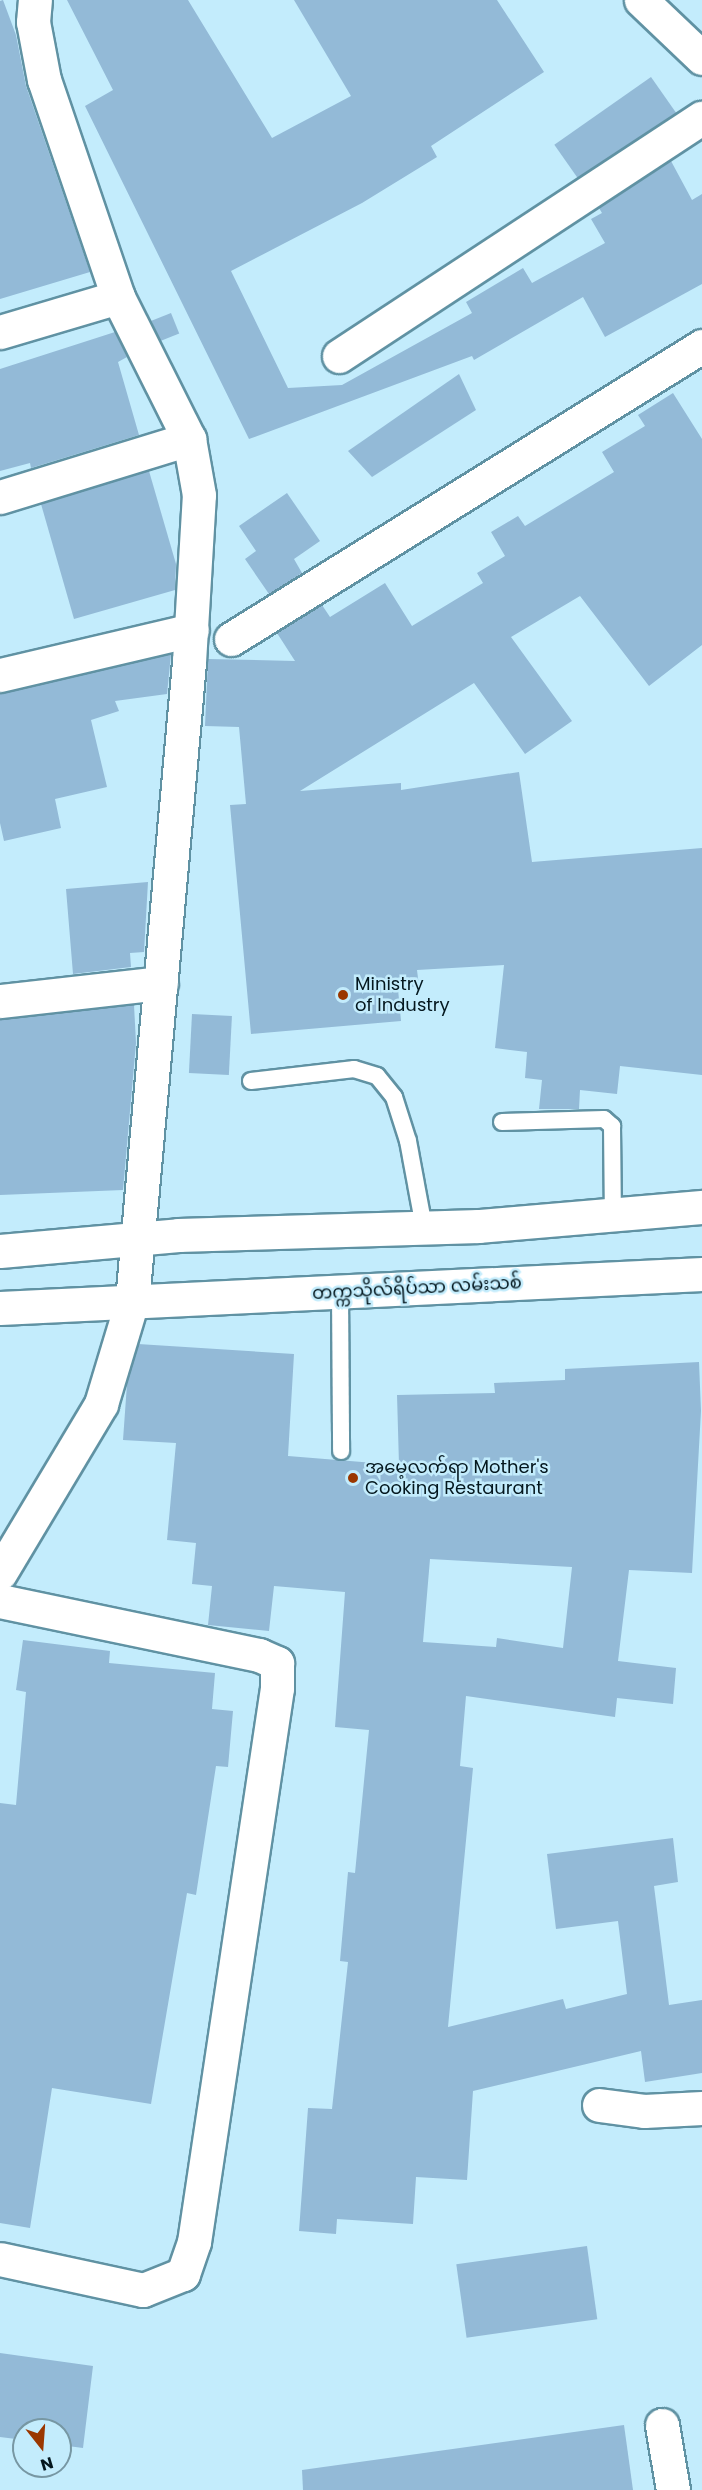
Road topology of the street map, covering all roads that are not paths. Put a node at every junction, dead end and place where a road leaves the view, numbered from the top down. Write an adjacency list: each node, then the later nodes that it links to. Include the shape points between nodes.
1 (35, 0): 5 (street, via 33,22 44,80)
2 (641, 0): 3 (street)
3 (702, 58)
4 (702, 118): 8 (street)
5 (118, 297): 6 (street); 9 (street)
6 (0, 332)
7 (702, 346): 12 (street)
8 (339, 356)
9 (189, 440): 10 (street); 11 (street, via 199,495)
10 (0, 497)
11 (192, 630): 13 (street); 14 (street)
12 (231, 639)
13 (0, 675)
14 (161, 984): 15 (street); 21 (street)
15 (0, 1001)
16 (251, 1081): 20 (lane, via 354,1069 377,1076 394,1097 408,1141)
17 (502, 1122): 19 (lane, via 604,1119 612,1126)
18 (702, 1207): 19 (street)
19 (613, 1215): 20 (street)
20 (424, 1227): 21 (street, via 178,1235)
21 (138, 1240): 22 (street); 25 (street)
22 (0, 1251)
23 (702, 1274): 24 (street, တက္ကသိုလ်ရိပ်သာ လမ်းသစ်)
24 (340, 1291): 25 (street, တက္ကသိုလ်ရိပ်သာ လမ်းသစ်); 27 (lane)
25 (132, 1301): 26 (street, တက္ကသိုလ်ရိပ်သာ လမ်းသစ်); 28 (street, via 101,1404)
26 (0, 1308)
27 (341, 1451)
28 (0, 1573)
29 (0, 1601): 32 (street, via 259,1655 277,1663 277,1688 194,2242 183,2274 143,2290)
30 (599, 2105): 31 (street, via 656,2112)
31 (702, 2108)
32 (0, 2259)
33 (662, 2425): 34 (street)
34 (673, 2490)

